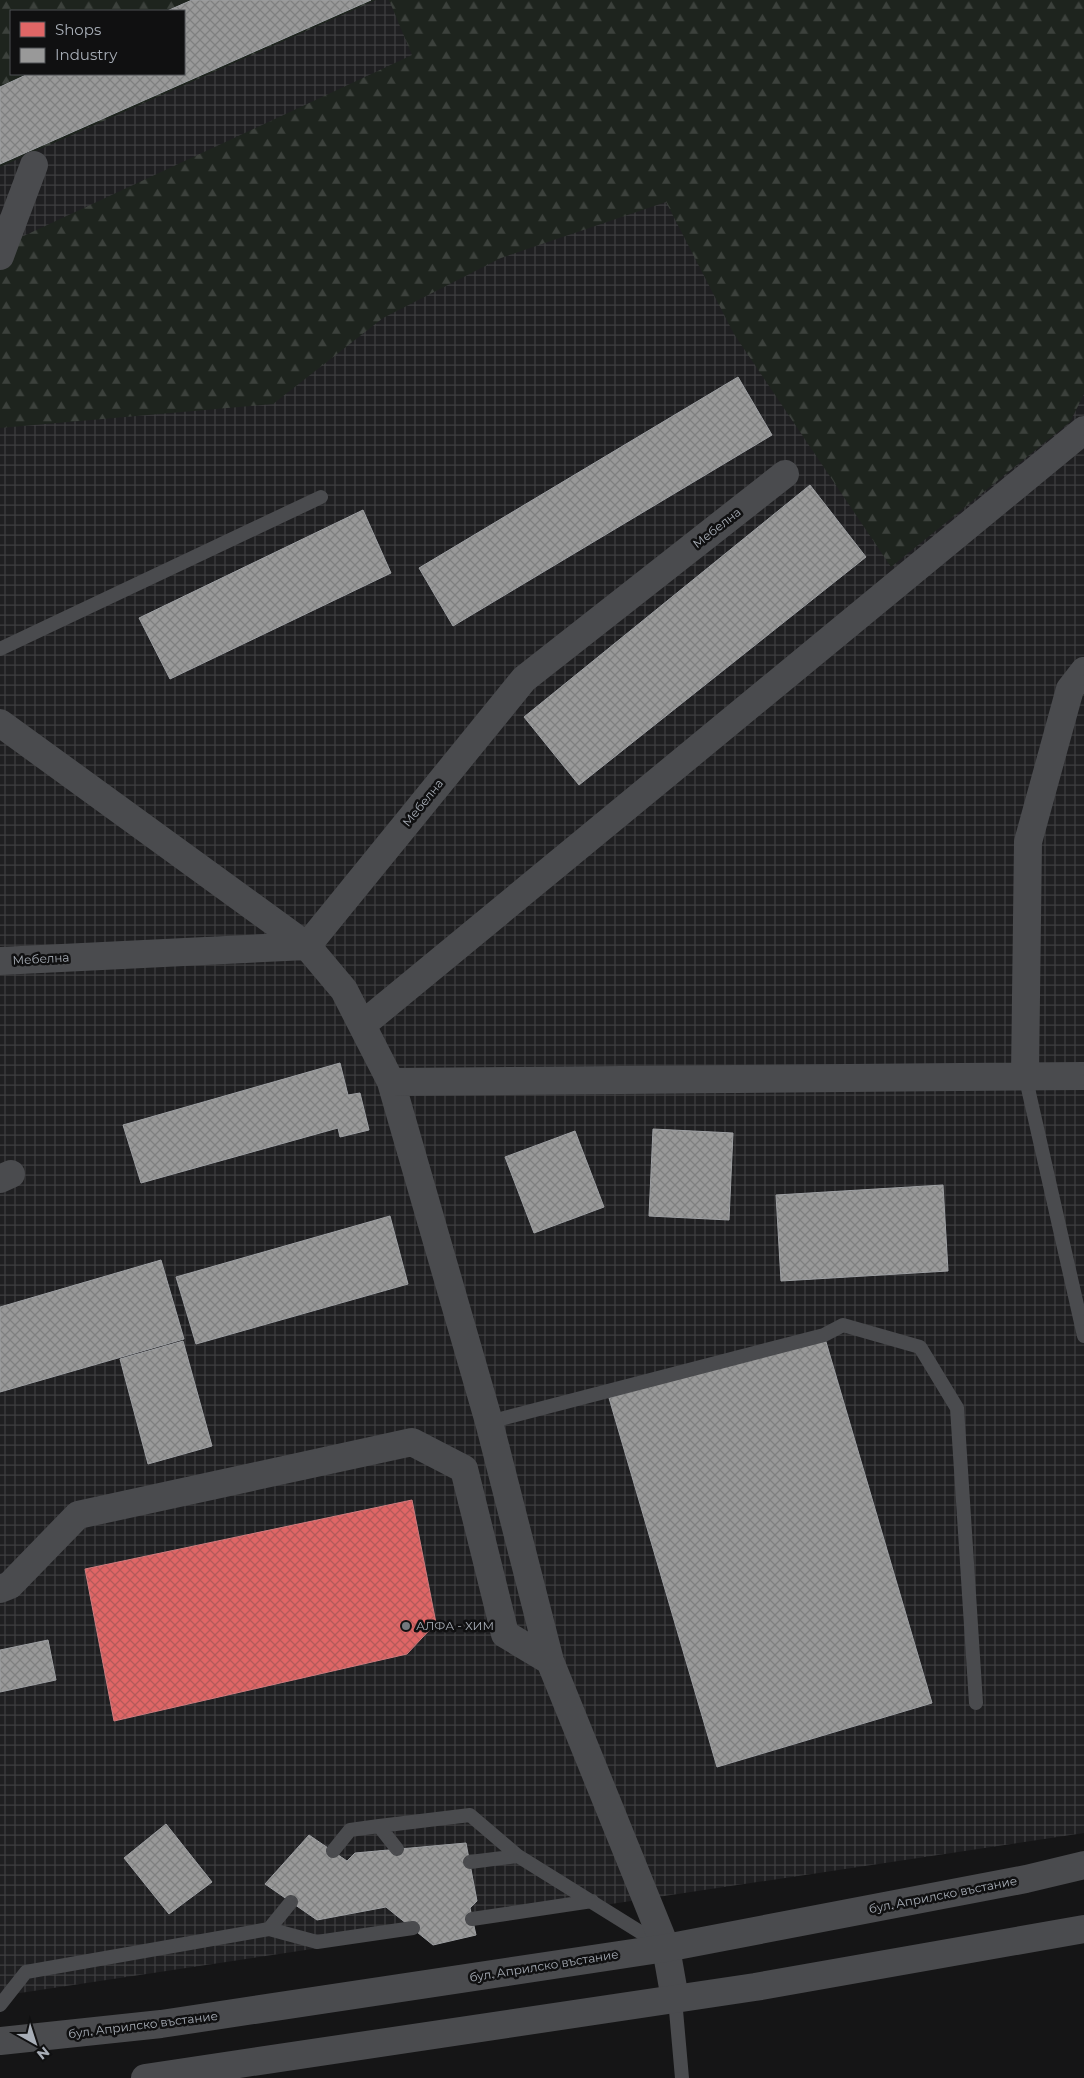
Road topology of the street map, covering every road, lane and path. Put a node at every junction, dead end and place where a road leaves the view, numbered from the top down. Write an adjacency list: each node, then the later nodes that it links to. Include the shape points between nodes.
1 (34, 165): 2 (street)
2 (0, 256)
3 (1084, 430): 11 (street)
4 (785, 474): 9 (street, Мебелна, via 524,679)
5 (321, 497): 6 (lane)
6 (0, 649)
7 (1084, 671): 12 (street, via 1070,689 1028,842)
8 (0, 723): 9 (street)
9 (306, 946): 10 (street, Мебелна); 11 (street, via 344,990)
10 (0, 961)
11 (362, 1025): 14 (street)
12 (1025, 1075): 13 (street); 14 (street); 15 (lane)
13 (1084, 1076)
14 (390, 1082): 16 (street)
15 (1084, 1336)
16 (489, 1422): 18 (street); 19 (lane, via 824,1335 843,1325 920,1347 957,1408)
17 (0, 1589): 18 (street, via 10,1585 78,1515 412,1442 464,1469 505,1634)
18 (550, 1661): 32 (street)
19 (976, 1703)
20 (379, 1826): 21 (lane); 22 (lane, via 350,1830); 23 (lane, via 470,1815)
21 (397, 1849)
22 (333, 1851)
23 (518, 1856): 24 (lane); 26 (lane)
24 (470, 1862)
25 (1084, 1865): 32 (street, бул. Априлско въстание)
26 (592, 1901): 28 (lane); 32 (lane)
27 (291, 1902): 30 (lane)
28 (472, 1919)
29 (413, 1928): 30 (lane, via 317,1942)
30 (269, 1929): 34 (lane, via 26,1972)
31 (1084, 1929): 33 (street)
32 (666, 1948): 33 (street); 35 (street, бул. Априлско въстание, via 161,2024)
33 (675, 1999): 36 (street); 37 (lane)
34 (0, 2005)
35 (0, 2041)
36 (145, 2078)
37 (682, 2078)

